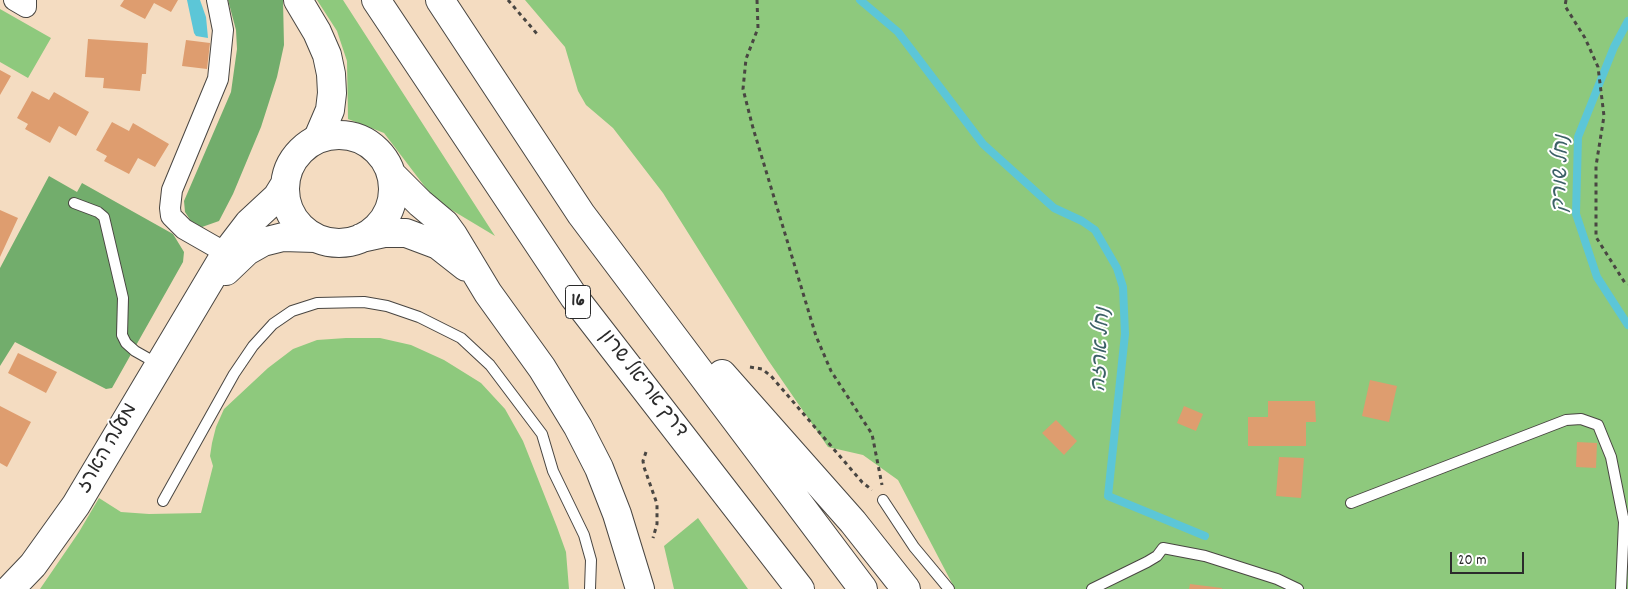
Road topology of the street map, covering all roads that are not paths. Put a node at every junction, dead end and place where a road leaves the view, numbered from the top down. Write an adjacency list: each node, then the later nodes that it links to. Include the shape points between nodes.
1 (14, 0): 2 (street, via 26,7)
2 (26, 0)
3 (217, 0): 14 (street, via 223,30 218,79 172,190 170,208 171,216 184,229)
4 (298, 0): 7 (main road, via 317,32 331,74 330,110)
5 (376, 0): 24 (main road, דרך אריאל שרון / 16, via 574,297)
6 (440, 0): 11 (main road)
7 (318, 138): 8 (main road, via 345,135 363,140 386,161); 9 (main road, via 296,156)
8 (392, 175): 13 (main road, via 392,198 384,219); 15 (main road, via 445,224)
9 (285, 184): 12 (main road, via 288,208 303,230); 14 (main road, מעלה הארז)
10 (74, 202): 17 (lane, via 104,217 124,298 122,335 135,351)
11 (578, 210): 25 (main road); 26 (main road, via 853,522)
12 (315, 238): 13 (main road, via 330,242); 16 (main road, מעלה הארז, via 283,237 263,242 235,261)
13 (361, 238): 15 (main road, via 406,233 422,238 438,245 464,265)
14 (226, 253): 16 (main road, מעלה הארז)
15 (488, 292): 23 (main road, via 542,368 599,468 618,514)
16 (196, 300): 17 (main road, מעלה הארז)
17 (159, 364): 21 (main road, מעלה הארז, via 60,530)
18 (883, 500): 27 (lane, via 914,547)
19 (164, 501): 22 (lane, via 234,374 273,324 292,311 317,304 364,302 387,306 419,317 461,338 490,365 542,434 553,471 584,535 591,560)
20 (1351, 503): 30 (lane, via 1566,420 1581,419 1598,425 1611,457 1624,522)
21 (10, 589)
22 (590, 589)
23 (640, 589)
24 (800, 589)
25 (863, 589)
26 (906, 589)
27 (949, 589)
28 (1092, 589): 29 (lane, via 1147,562 1163,548 1205,556)
29 (1298, 589)
30 (1621, 589)

